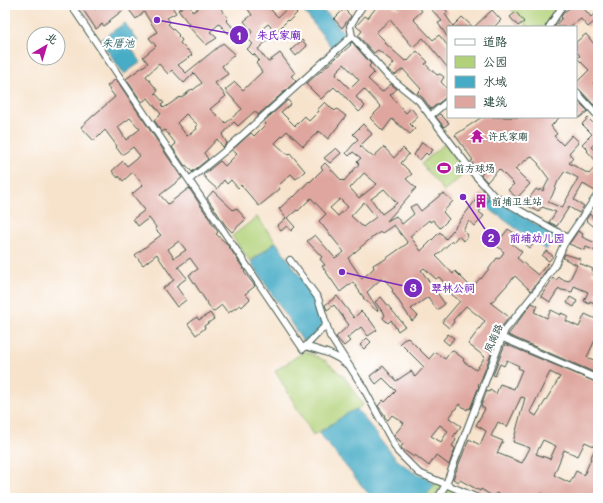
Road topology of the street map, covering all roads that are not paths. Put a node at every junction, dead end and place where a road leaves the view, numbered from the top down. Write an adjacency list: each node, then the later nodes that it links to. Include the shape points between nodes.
1 (71, 5): 10 (street)
2 (362, 5): 5 (street, via 350,26)
3 (563, 5): 4 (street)
4 (550, 26)
5 (352, 36): 8 (street, via 387,75 419,101); 10 (street, via 226,150)
6 (577, 93): 9 (street)
7 (447, 102): 8 (street)
8 (430, 116): 12 (street, via 475,175 494,195)
9 (598, 116)
10 (189, 180): 14 (street, via 303,349)
11 (598, 194): 12 (street, 凤南路)
12 (568, 238): 15 (street, 凤南路, via 555,264 512,321)
13 (290, 260): 14 (street, via 318,298)
14 (326, 325): 17 (street)
15 (503, 338): 18 (street); 19 (street, 凤南路)
16 (308, 347): 17 (street, via 341,359)
17 (351, 369): 19 (street, via 398,452 419,473)
18 (598, 379)
19 (446, 484): 20 (street, 凤南路); 21 (street)
20 (438, 498)
21 (478, 498)

